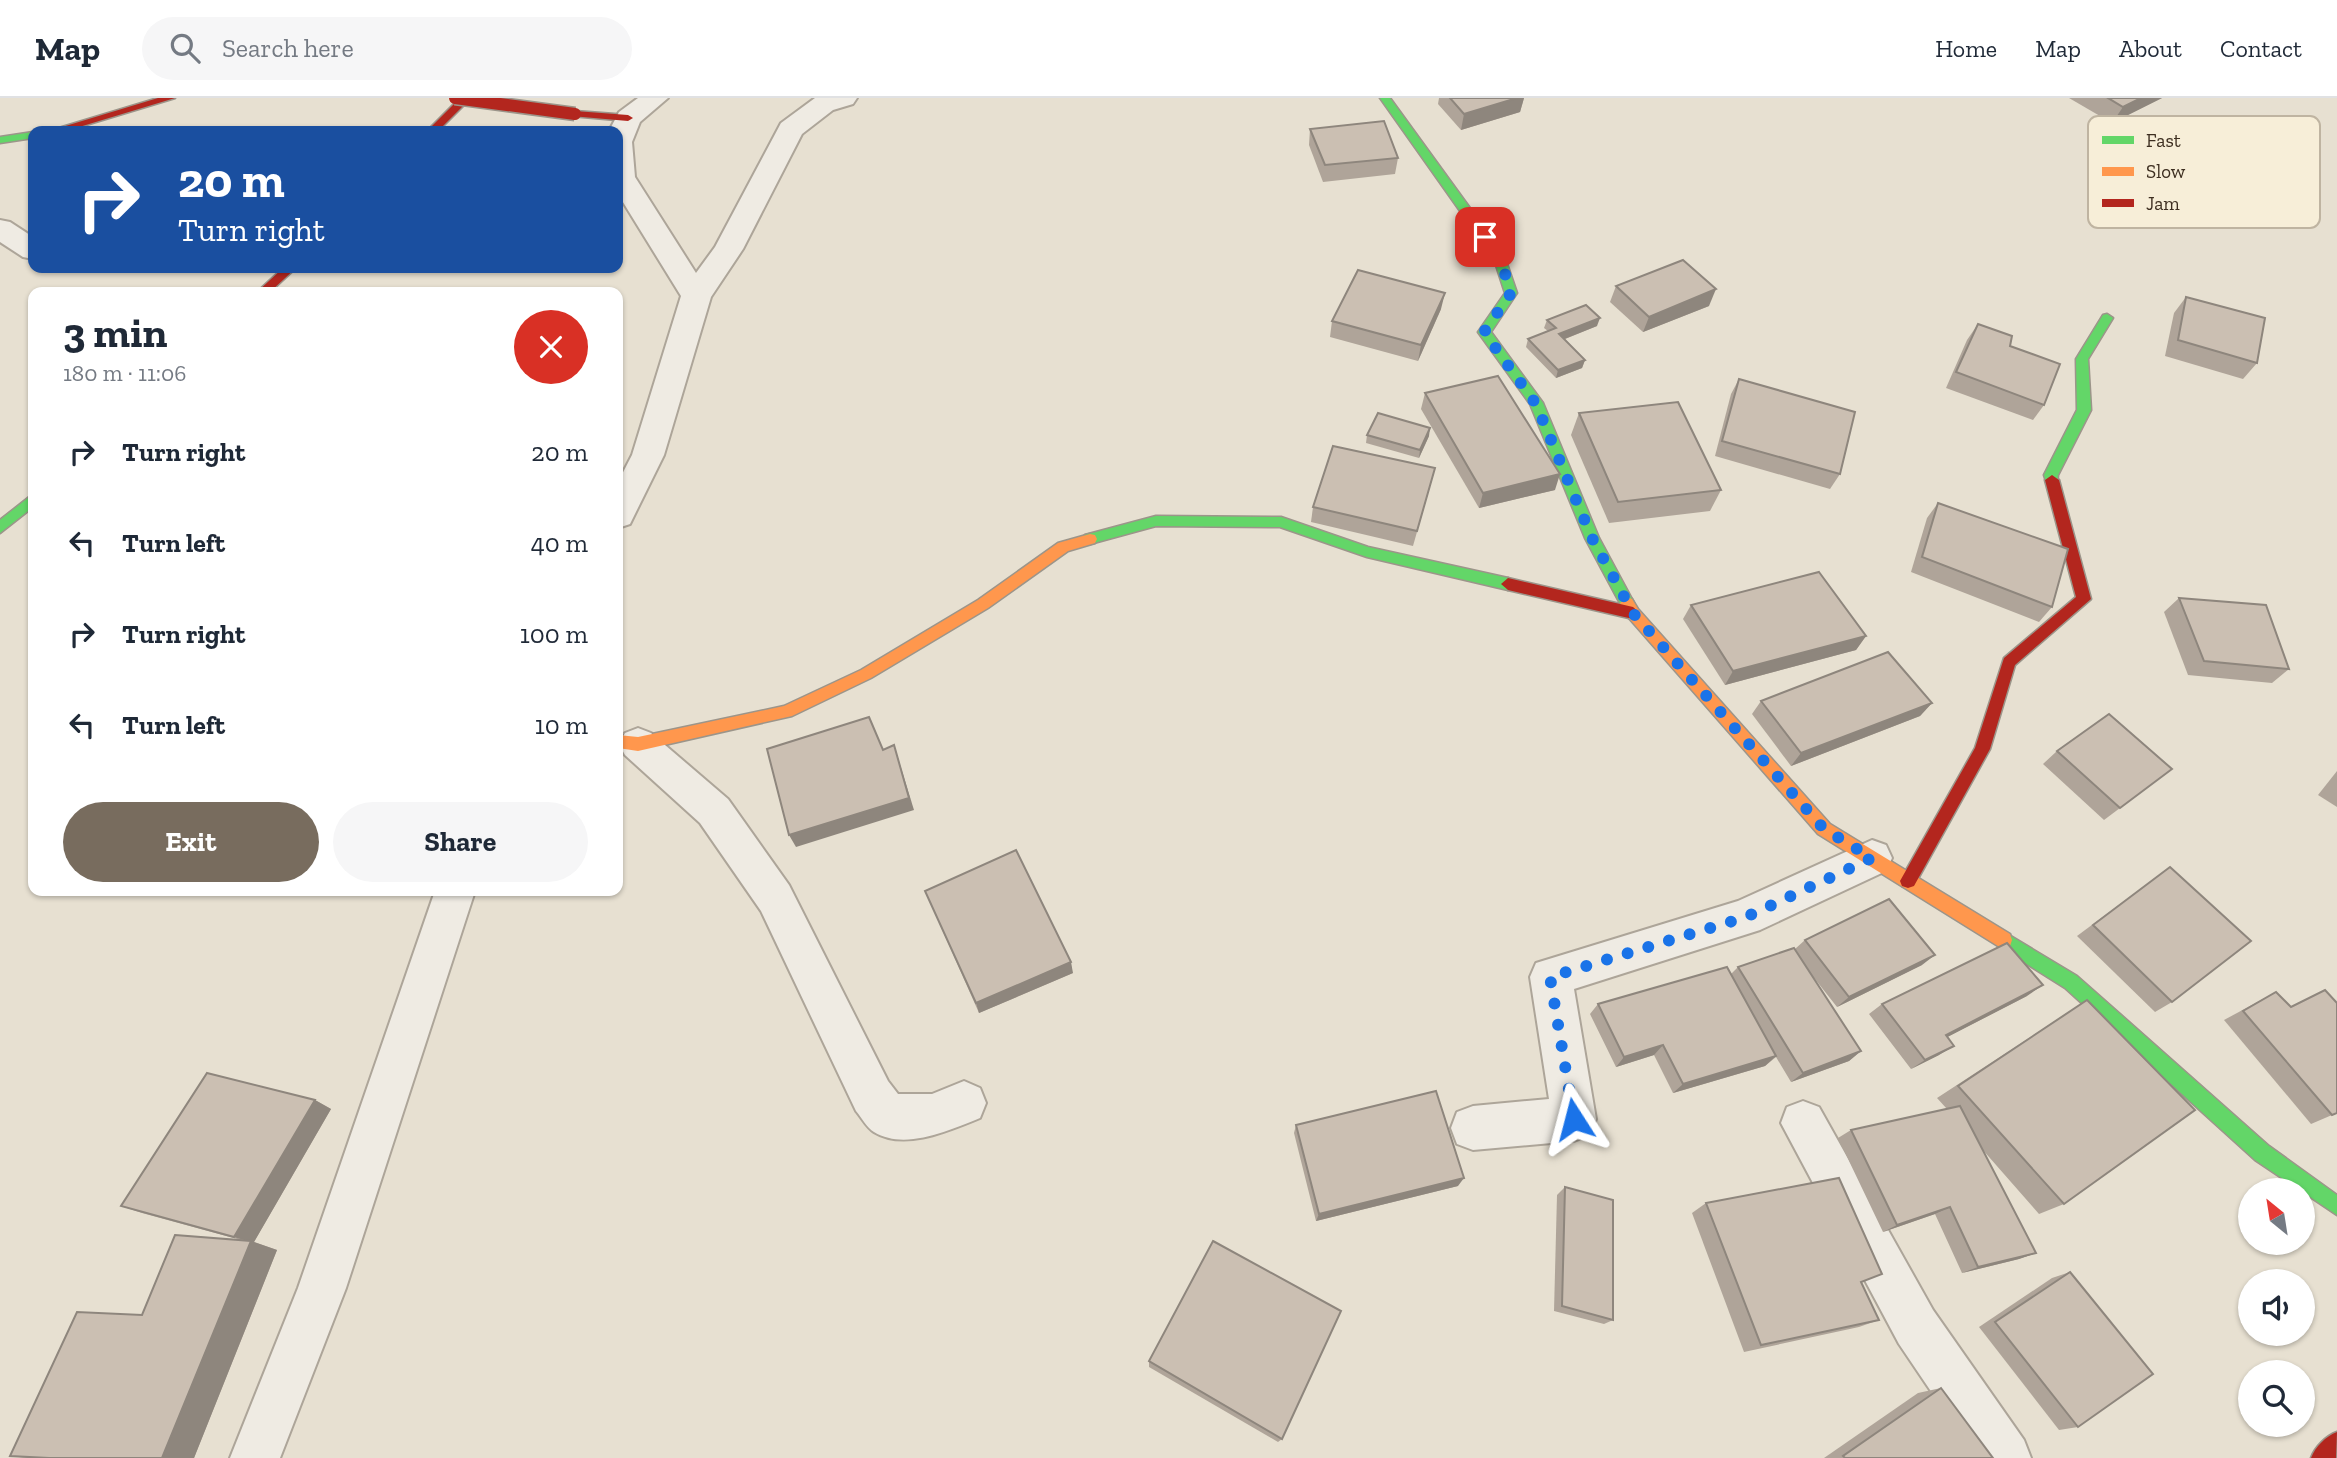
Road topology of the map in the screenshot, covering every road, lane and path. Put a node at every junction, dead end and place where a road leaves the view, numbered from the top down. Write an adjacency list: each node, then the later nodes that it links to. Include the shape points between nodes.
1 (170, 98): 8 (street)
2 (455, 98): 7 (street, bridge)
3 (466, 98): 9 (street)
4 (655, 98): 7 (street)
5 (844, 98): 16 (street, via 824,104 791,129 728,249)
6 (1385, 98): 22 (street, via 1500,258 1511,293 1484,332 1536,404 1592,538)
7 (628, 118): 10 (street)
8 (72, 126)
9 (437, 126)
10 (623, 130)
11 (623, 180): 16 (street)
12 (0, 229): 13 (street)
13 (28, 247)
14 (284, 273): 15 (street)
15 (269, 287)
16 (696, 296): 19 (street, via 648,454)
17 (2107, 318): 25 (street, via 2082,359 2084,410 2051,475 2084,600 2009,662 1982,749)
18 (28, 503): 20 (street)
19 (623, 504)
20 (7, 519): 21 (street)
21 (0, 528)
22 (1633, 613): 23 (street, via 1367,552 1281,522 1156,521 1063,547 983,604 866,674 788,712); 24 (street, via 1824,829)
23 (628, 743): 27 (street, via 714,811 775,898 872,1096 888,1116 932,1116)
24 (1872, 858): 25 (street); 29 (street, via 1746,917 1550,977 1574,1119)
25 (1908, 881): 30 (street, via 2071,982 2262,1153)
26 (453, 896): 32 (street, via 322,1288)
27 (964, 1103)
28 (1803, 1123): 33 (street, via 1916,1327)
29 (1473, 1128)
30 (2337, 1206)
31 (2337, 1441): 34 (street)
32 (255, 1458)
33 (2006, 1458)
34 (2321, 1458)

